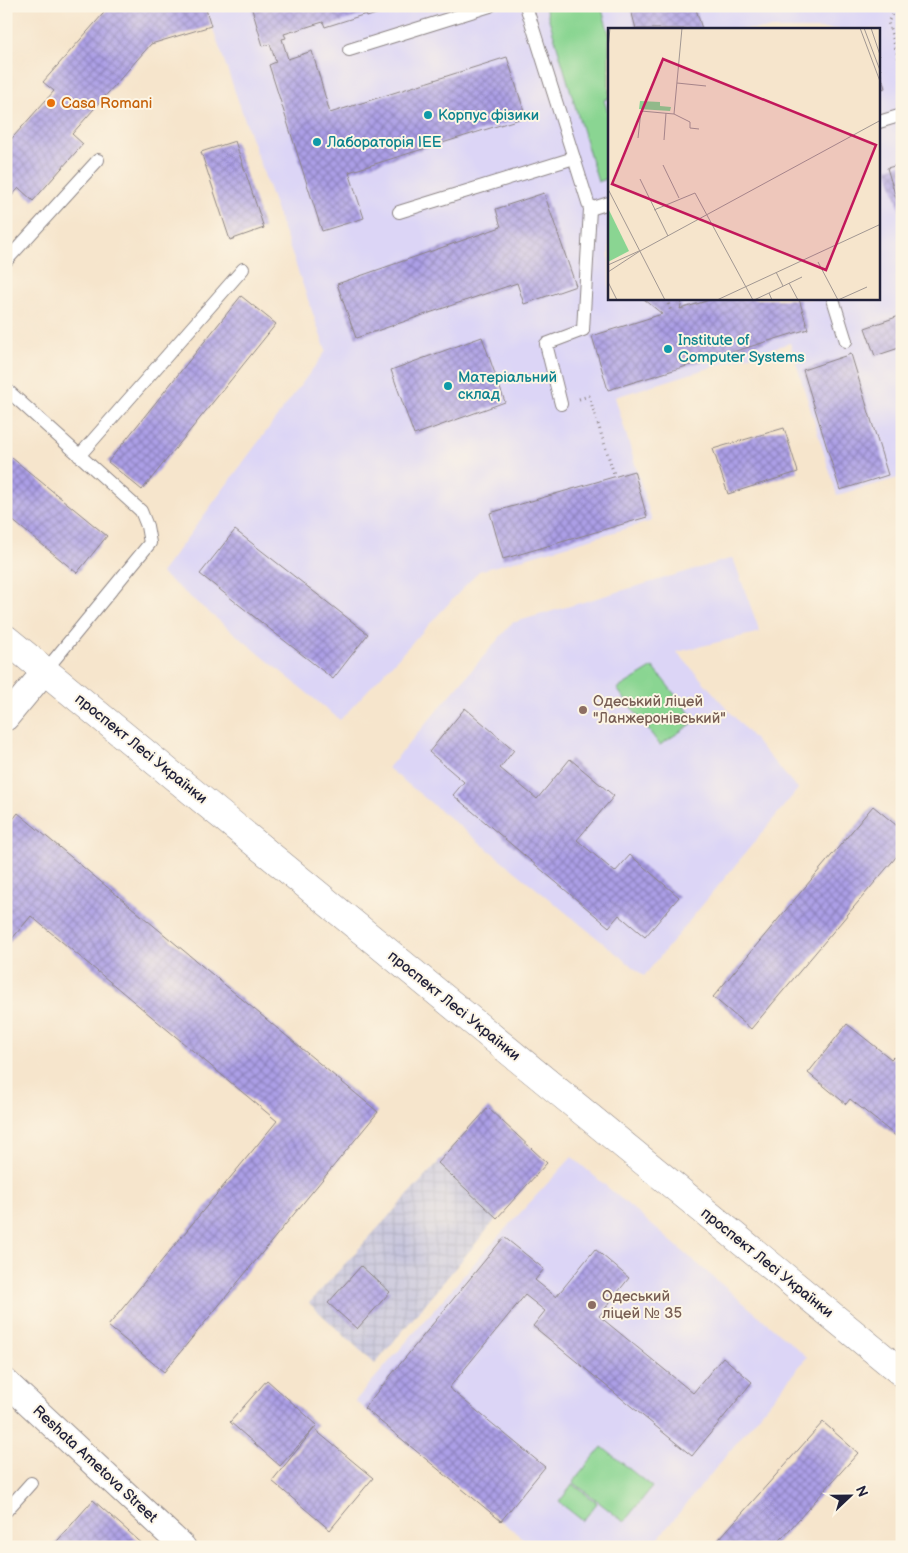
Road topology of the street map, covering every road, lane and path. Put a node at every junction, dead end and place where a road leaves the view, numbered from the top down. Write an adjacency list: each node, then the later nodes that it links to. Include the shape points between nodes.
1 (490, 6): 4 (lane)
2 (526, 6): 8 (lane)
3 (897, 6): 5 (path, via 888,22)
4 (349, 50)
5 (902, 70)
6 (902, 115): 7 (lane)
7 (880, 122)
8 (574, 158): 11 (lane); 12 (lane)
9 (98, 160): 13 (lane)
10 (608, 203): 11 (lane)
11 (590, 208): 20 (lane, via 582,330 546,344)
12 (400, 212)
13 (6, 261)
14 (243, 269): 21 (lane)
15 (667, 300): 17 (path)
16 (834, 300): 18 (lane)
17 (671, 312)
18 (846, 341)
19 (6, 389): 21 (lane)
20 (562, 404): 22 (path, via 589,396)
21 (79, 456): 24 (lane, via 141,511 150,543)
22 (615, 477)
23 (6, 639): 24 (street, проспект Лесі Українки)
24 (45, 671): 25 (street); 26 (street, проспект Лесі Українки)
25 (6, 718)
26 (902, 1373)
27 (6, 1382): 30 (street, Reshata Ametova Street)
28 (31, 1483): 29 (lane)
29 (6, 1511)
30 (183, 1547)

